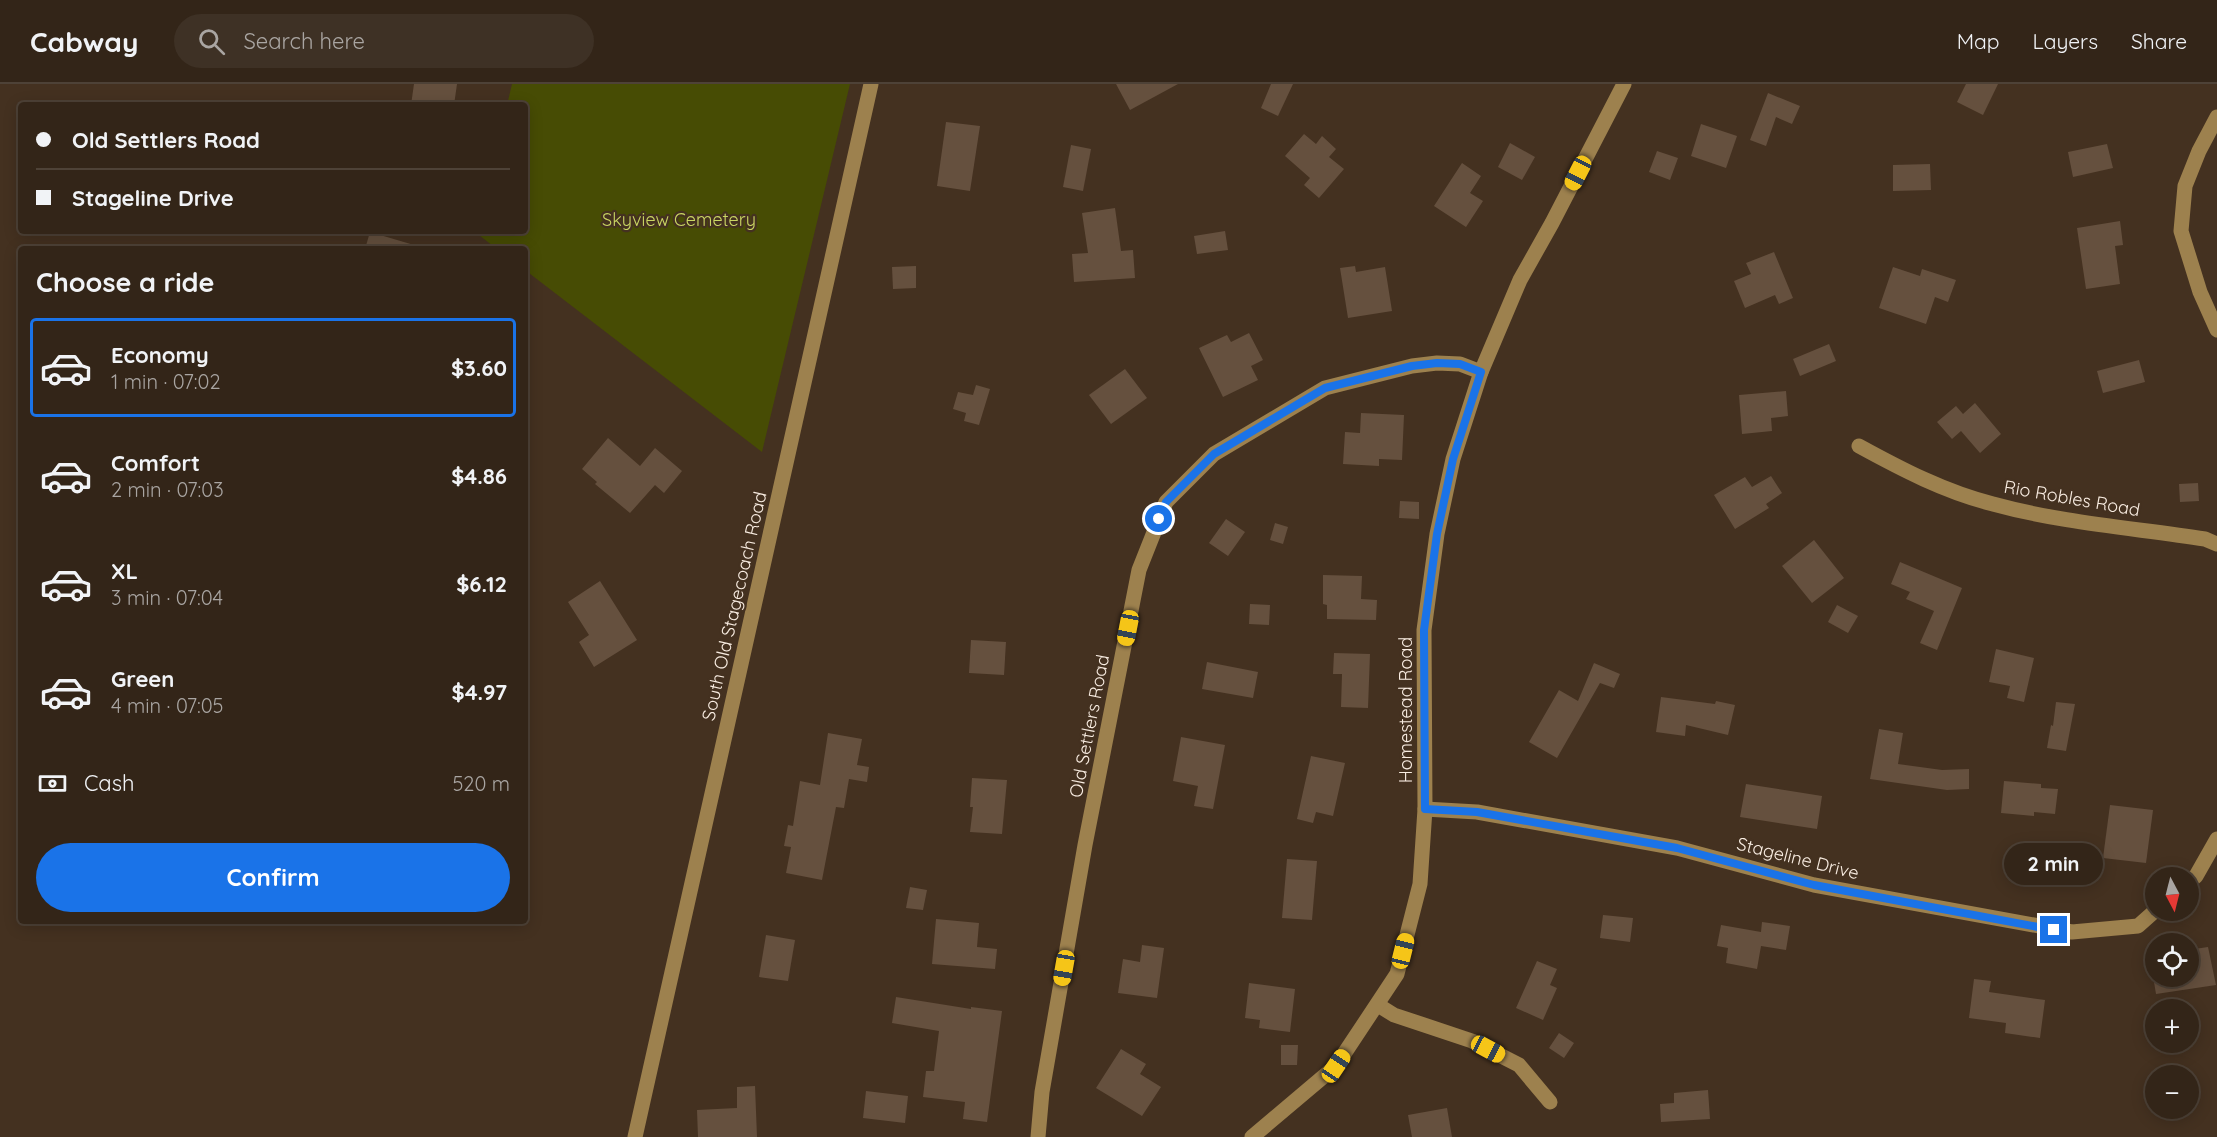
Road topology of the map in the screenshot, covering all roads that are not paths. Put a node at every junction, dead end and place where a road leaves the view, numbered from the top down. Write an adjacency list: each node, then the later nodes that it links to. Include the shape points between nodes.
1 (871, 84): 14 (street, South Old Stagecoach Road)
2 (1624, 84): 5 (street, Homestead Road, via 1520,280)
3 (2217, 117): 4 (street, via 2185,186 2181,231)
4 (2217, 330)
5 (1481, 372): 8 (street, Homestead Road, via 1453,459 1437,534 1424,630); 15 (street, Old Settlers Road, via 1460,364 1437,363 1325,388 1214,454 1166,502 1139,570 1085,845 1042,1092)
6 (1859, 446): 7 (street, Rio Robles Road, via 1940,486 1992,504 2047,517 2205,539)
7 (2217, 544)
8 (1425, 809): 11 (street, Stageline Drive, via 1477,812 1677,848 1814,885 2072,932 2138,926); 12 (street, Homestead Road, via 1420,884 1397,974)
9 (2217, 839): 10 (street)
10 (2199, 871)
11 (2145, 920)
12 (1378, 1005): 13 (street, via 1394,1015 1472,1041 1519,1065); 16 (street, Homestead Road, via 1336,1066)
13 (1550, 1102)
14 (635, 1137)
15 (1038, 1137)
16 (1252, 1137)

